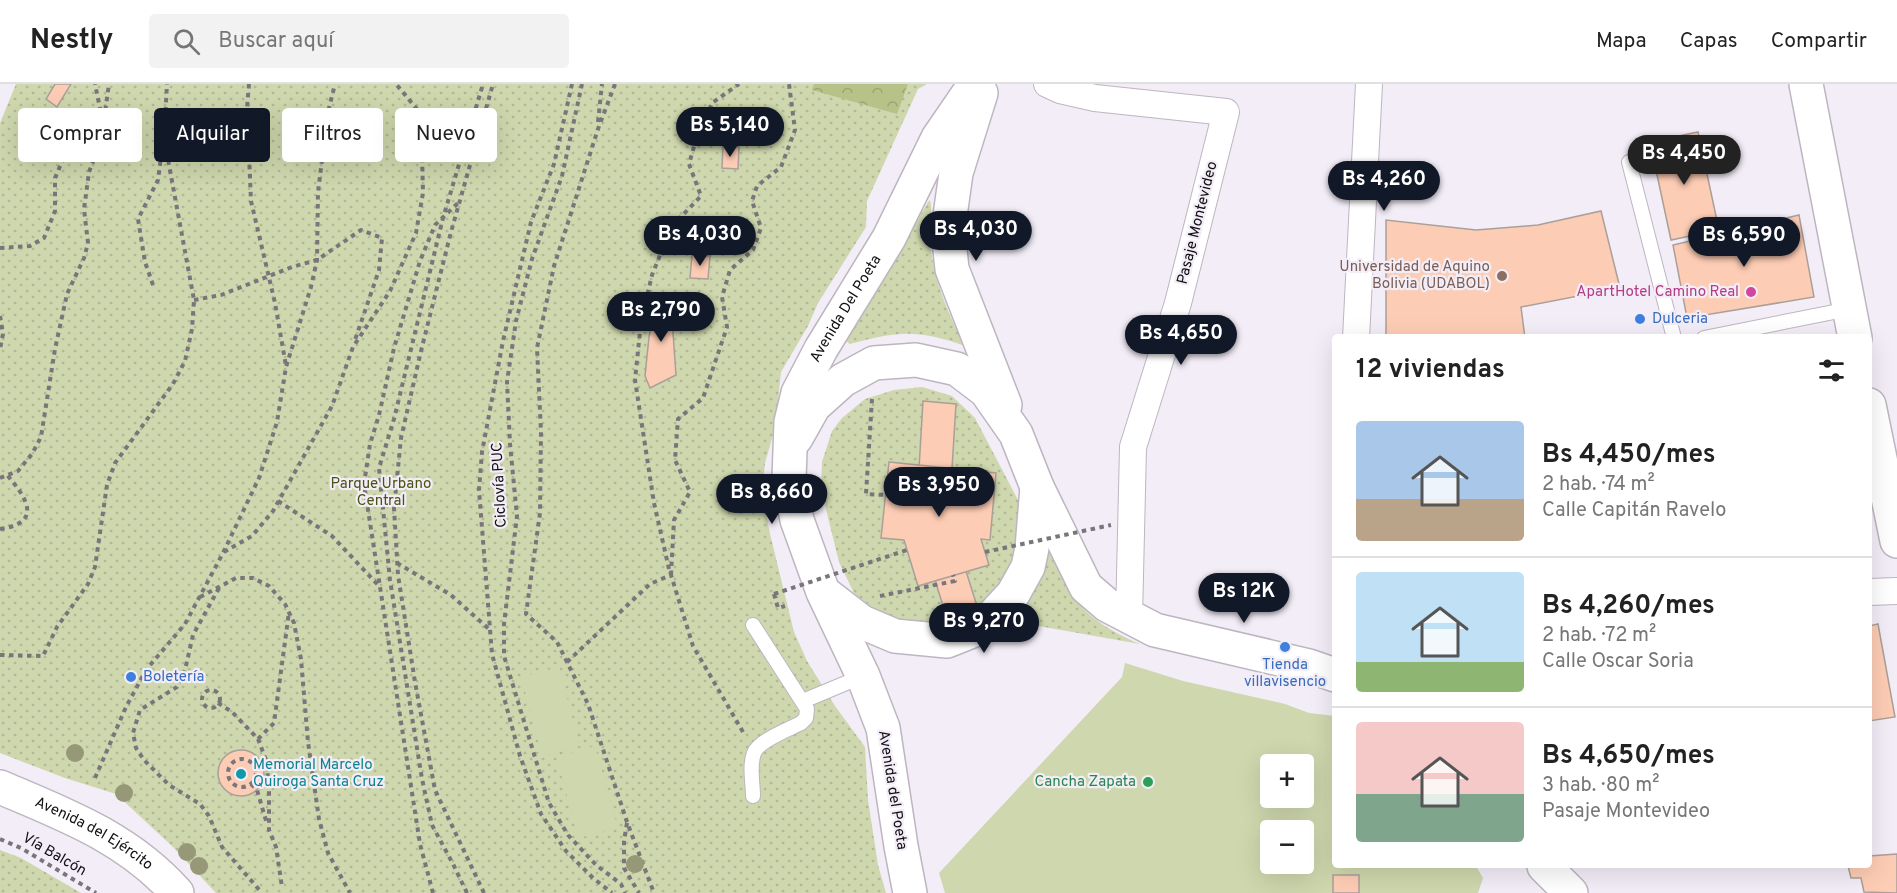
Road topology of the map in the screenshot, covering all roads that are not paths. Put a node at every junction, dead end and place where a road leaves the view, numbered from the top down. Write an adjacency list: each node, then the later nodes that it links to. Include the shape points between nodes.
1 (975, 84): 13 (main road, Avenida Del Poeta, via 938,138 889,238 798,393)
2 (983, 84): 12 (main road, via 956,173 948,231 952,269)
3 (1047, 84): 19 (street, Pasaje Montevideo, via 1095,98 1226,112 1178,303 1133,447)
4 (1369, 84): 8 (street)
5 (1806, 84): 7 (main road)
6 (1629, 162): 9 (lane)
7 (1852, 323): 10 (lane)
8 (1356, 334)
9 (1673, 334)
10 (1743, 334)
11 (1872, 420): 15 (main road)
12 (1016, 434): 13 (main road, via 986,391 957,369 916,360 874,363 843,380 814,406); 14 (main road)
13 (790, 447): 17 (main road, Avenida Del Poeta, via 789,479 797,520)
14 (1037, 488): 17 (main road, via 1028,567 1013,594 972,631 946,641 895,636 862,622); 19 (main road, via 1086,586)
15 (1897, 541)
16 (1897, 591): 18 (street)
17 (823, 592): 22 (main road, Avenida del Poeta)
18 (1872, 592)
19 (1129, 618): 21 (main road, via 1155,630)
20 (753, 625): 23 (lane)
21 (1332, 672)
22 (863, 676): 23 (lane); 28 (main road, Avenida del Poeta, via 883,728)
23 (803, 701): 25 (lane, via 806,718 754,751)
24 (0, 787): 27 (main road, Avenida del Ejército, via 90,826 135,854)
25 (753, 796)
26 (1546, 868): 29 (main road)
27 (177, 893)
28 (910, 893)
29 (1571, 893)

